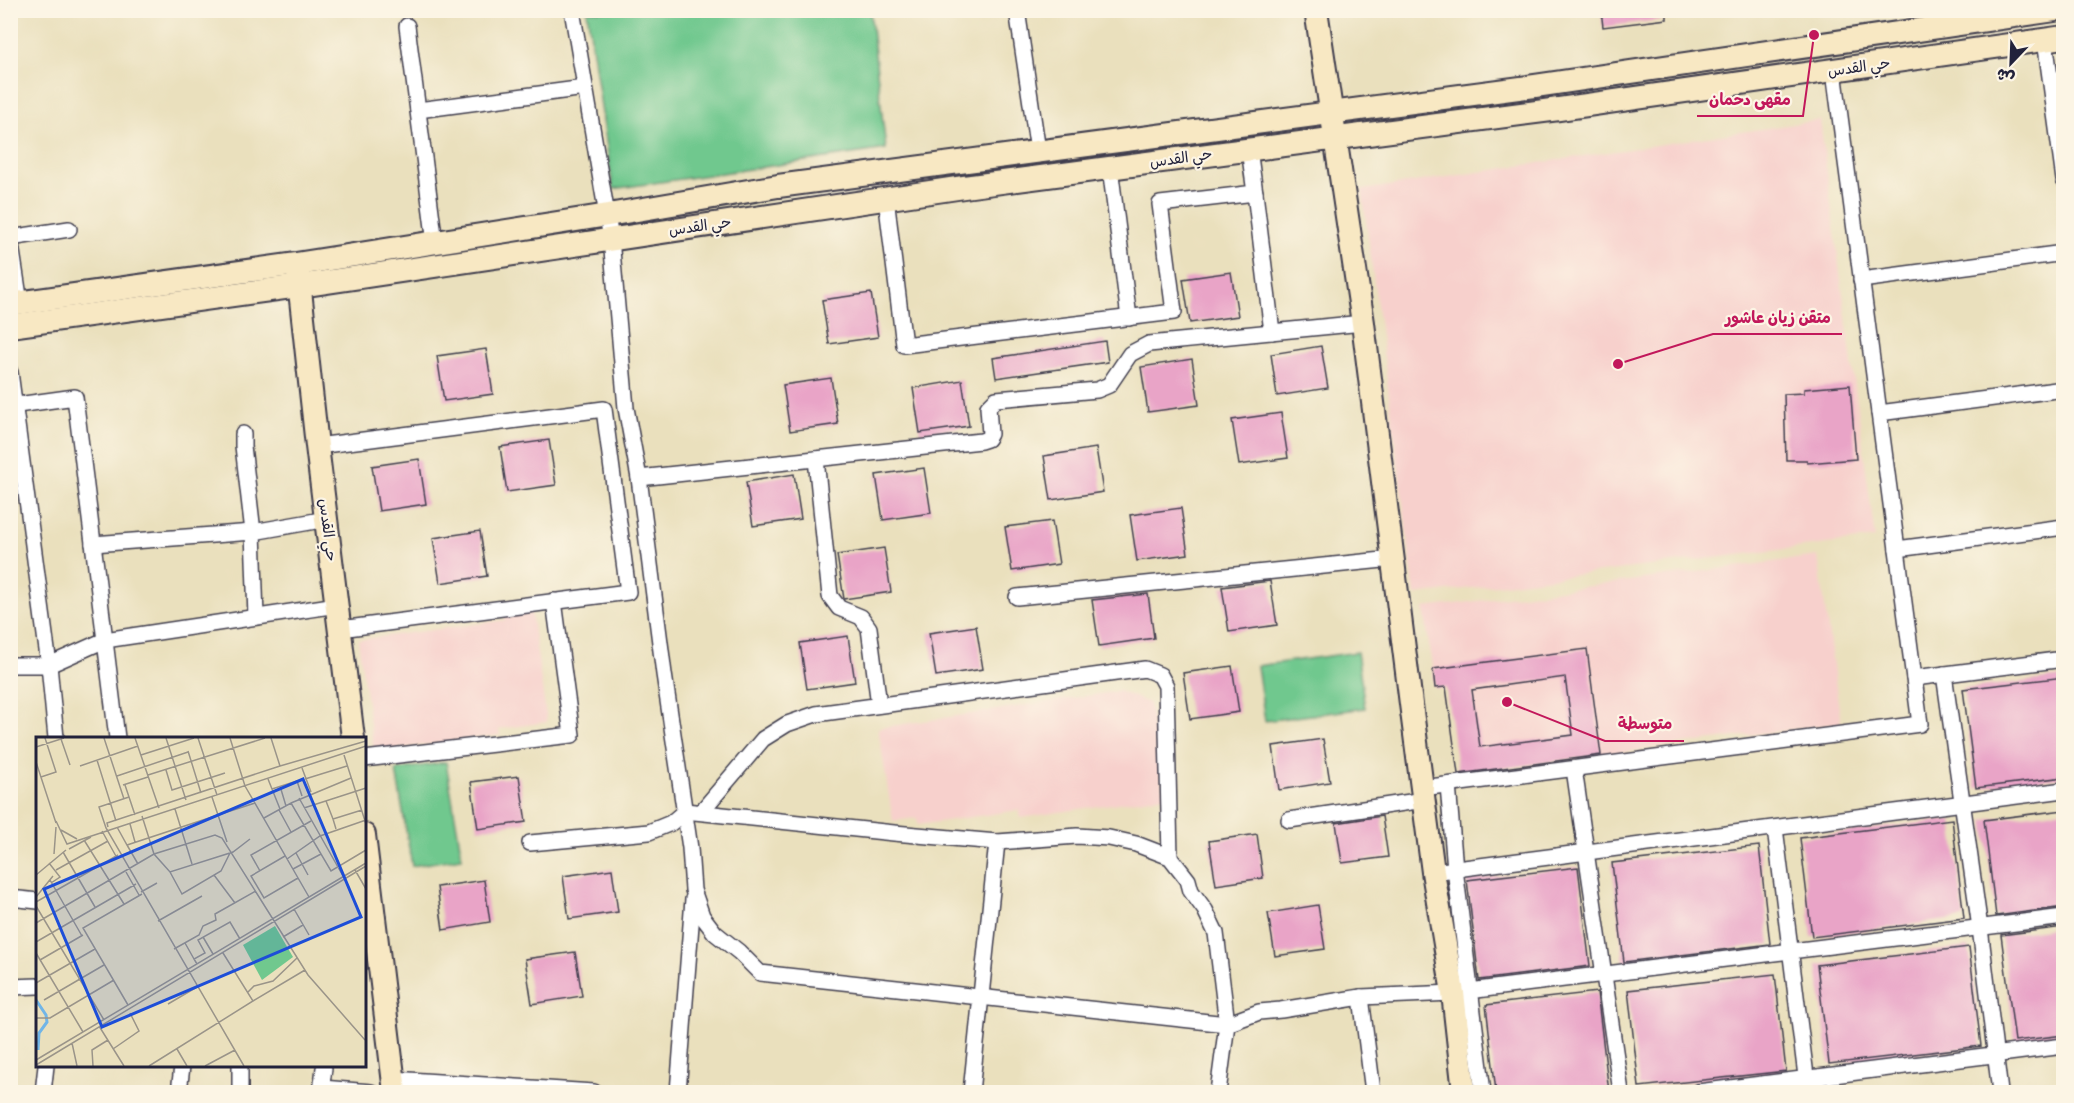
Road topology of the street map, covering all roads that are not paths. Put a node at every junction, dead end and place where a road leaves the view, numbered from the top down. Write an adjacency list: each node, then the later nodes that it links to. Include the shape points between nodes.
1 (572, 10): 9 (street)
2 (1017, 10): 15 (street)
3 (1316, 10): 12 (street)
4 (2055, 10): 8 (street)
5 (407, 26): 11 (street)
6 (2054, 39): 7 (street, حي القدس); 17 (street)
7 (1833, 71): 10 (street, حي القدس); 27 (street)
8 (1588, 78): 10 (street); 12 (street)
9 (585, 88): 11 (street); 20 (street)
10 (1592, 105): 13 (street, حي القدس)
11 (418, 110): 24 (street)
12 (1332, 113): 13 (street); 15 (street)
13 (1335, 137): 14 (street, حي القدس); 30 (street)
14 (1249, 149): 16 (street, حي القدس); 18 (street)
15 (1038, 151): 20 (street, via 778,186)
16 (1110, 167): 19 (street, حي القدس); 29 (street)
17 (2064, 180)
18 (1255, 193): 29 (street, via 1160,204 1174,312); 32 (street)
19 (886, 198): 23 (street, حي القدس); 29 (street, via 904,345)
20 (608, 215): 23 (street); 24 (street)
21 (69, 230): 22 (street)
22 (10, 238): 28 (street)
23 (611, 239): 26 (street, حي القدس); 36 (street)
24 (435, 243): 26 (street)
25 (2064, 253): 27 (street)
26 (298, 275): 28 (street, حي القدس); 40 (street, حي القدس)
27 (1861, 280): 38 (street)
28 (28, 307): 31 (street, حي القدس)
29 (1129, 318)
30 (1363, 322): 32 (street); 48 (street)
31 (10, 326)
32 (1272, 332): 41 (street, via 1149,344 1130,354 1108,385 1097,390 996,399 988,407 990,434 981,441)
33 (10, 372): 35 (street)
34 (2064, 389): 38 (street)
35 (13, 406): 46 (street, via 75,397); 56 (street)
36 (626, 408): 37 (street); 42 (street)
37 (604, 409): 40 (street); 50 (street, via 628,592)
38 (1879, 413): 47 (street)
39 (243, 434): 45 (street)
40 (317, 446): 43 (street, حي القدس)
41 (816, 459): 42 (street); 60 (street, via 830,596 839,608 861,617 869,628)
42 (639, 478): 70 (street, via 664,674)
43 (327, 519): 45 (street); 51 (street, حي القدس)
44 (2064, 527): 47 (street)
45 (253, 532): 46 (street); 52 (street)
46 (93, 544): 54 (street)
47 (1897, 549): 59 (street)
48 (1393, 559): 49 (street); 68 (street)
49 (1017, 597)
50 (554, 601): 53 (street); 64 (street, via 572,735)
51 (337, 605): 52 (street); 53 (street, حي القدس)
52 (256, 617): 54 (street)
53 (340, 629): 63 (street, حي القدس)
54 (105, 640): 56 (street); 62 (street)
55 (2064, 659): 58 (street)
56 (49, 664): 57 (street); 61 (street)
57 (10, 666)
58 (1944, 674): 59 (street); 69 (street)
59 (1914, 678): 65 (street, via 1920,724)
60 (879, 705): 70 (street, via 816,714 775,731); 76 (street, via 1145,669 1156,672 1166,686)
61 (56, 737)
62 (117, 737)
63 (353, 737)
64 (366, 759)
65 (1574, 769): 66 (street); 75 (street)
66 (1448, 785): 68 (street); 78 (street)
67 (2064, 790): 69 (street)
68 (1423, 794): 71 (street); 78 (street)
69 (1962, 804): 72 (street); 83 (street)
70 (693, 811): 73 (street); 74 (street, via 650,832); 79 (street)
71 (1289, 820)
72 (1775, 828): 75 (street); 85 (street)
73 (997, 842): 76 (street, via 1077,836 1110,838); 90 (street)
74 (530, 843)
75 (1585, 852): 78 (street); 86 (street)
76 (1170, 857): 92 (street, via 1188,880 1216,933)
77 (366, 867): 84 (street)
78 (1444, 870): 89 (street)
79 (693, 890): 90 (street, via 702,916 715,933 760,973); 107 (street)
80 (10, 898): 81 (street)
81 (36, 901)
82 (2064, 917): 83 (street)
83 (1980, 928): 85 (street); 94 (street)
84 (371, 947): 100 (street)
85 (1791, 952): 86 (street); 99 (street)
86 (1603, 976): 89 (street); 113 (street)
87 (36, 986): 88 (street)
88 (10, 987)
89 (1462, 992): 91 (street); 111 (street); 112 (street)
90 (981, 997): 92 (street); 108 (street)
91 (1361, 997): 92 (street, via 1259,1012); 110 (street)
92 (1227, 1024): 109 (street)
93 (2064, 1046): 94 (street)
94 (1995, 1054): 99 (street); 115 (street)
95 (46, 1067): 102 (street)
96 (182, 1067): 103 (street)
97 (240, 1067): 104 (street)
98 (324, 1068): 101 (street)
99 (1807, 1085): 114 (street)
100 (394, 1086): 106 (street)
101 (322, 1090): 105 (street)
102 (43, 1092)
103 (179, 1092)
104 (240, 1092)
105 (371, 1092)
106 (594, 1092)
107 (678, 1092)
108 (971, 1092)
109 (1218, 1092)
110 (1373, 1092)
111 (1464, 1092)
112 (1483, 1092)
113 (1621, 1092)
114 (1698, 1092)
115 (2000, 1092)

